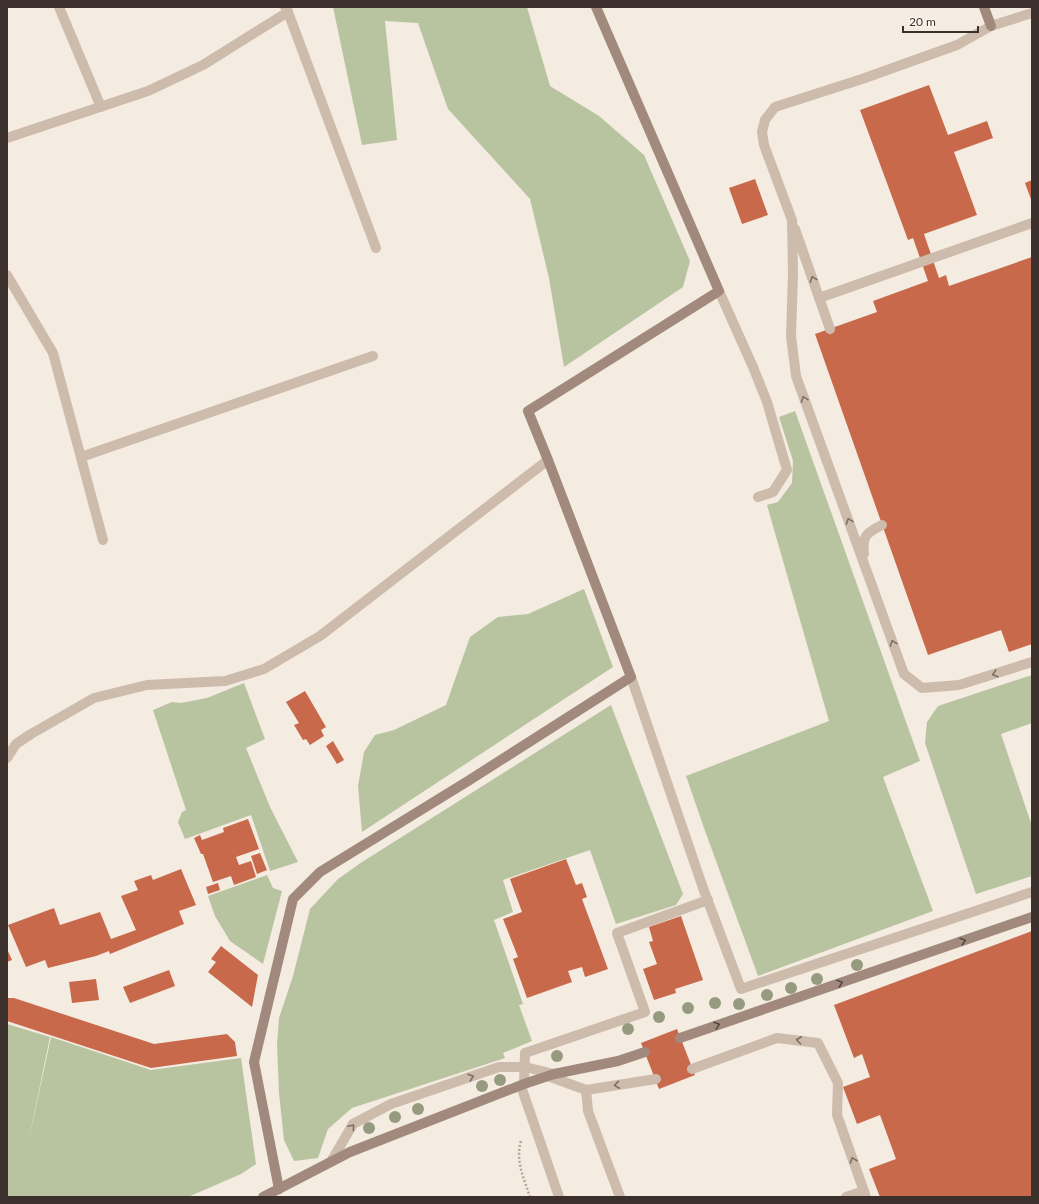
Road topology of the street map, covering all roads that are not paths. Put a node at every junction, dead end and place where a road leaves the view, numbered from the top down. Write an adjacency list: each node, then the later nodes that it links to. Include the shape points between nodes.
1 (59, 7): 7 (street)
2 (596, 7): 13 (street)
3 (984, 7): 6 (street)
4 (287, 9): 7 (street, via 203,65 148,91); 11 (street)
5 (1032, 13): 6 (street)
6 (991, 26): 9 (street, via 957,45 775,107 765,120 762,132 764,145)
7 (101, 107): 8 (street)
8 (7, 138)
9 (792, 220): 14 (street, one-way to 9); 22 (street, one-way to 9, via 796,376 791,336)
10 (1032, 223): 14 (street)
11 (376, 248)
12 (7, 275): 17 (street, via 53,353)
13 (719, 291): 18 (street, via 528,411); 19 (street, via 754,367 787,470 773,492)
14 (819, 298): 15 (street)
15 (830, 329)
16 (373, 356): 17 (street)
17 (81, 457): 21 (street)
18 (548, 460): 24 (street); 25 (street, via 320,636 264,669 225,681 147,685 94,698 16,744)
19 (758, 496)
20 (882, 525): 22 (street, via 868,532 863,542)
21 (104, 540)
22 (865, 566): 23 (street, one-way to 22, via 959,685 922,688 904,674)
23 (1032, 662)
24 (631, 677): 27 (street); 38 (street, via 320,872 293,899 254,1062)
25 (7, 758)
26 (1032, 892): 27 (street, via 741,989)
27 (708, 900): 31 (street, via 617,933 645,1012 525,1053)
28 (1032, 918): 29 (street, one-way to 28)
29 (680, 1038)
30 (645, 1052): 33 (street, via 618,1061)
31 (525, 1067): 33 (street); 35 (street); 37 (street, one-way to 31, via 353,1124 391,1104 499,1067)
32 (692, 1069): 39 (street, one-way to 32, via 837,1115 838,1083 818,1043 777,1038)
33 (551, 1075): 35 (street); 36 (street)
34 (656, 1079): 36 (street, one-way to 36)
35 (523, 1085): 37 (street); 41 (street)
36 (586, 1090): 42 (street, via 588,1111)
37 (332, 1160): 38 (street)
38 (279, 1189): 40 (street)
39 (865, 1194): 43 (street)
40 (263, 1197)
41 (559, 1197)
42 (620, 1197)
43 (846, 1197)

